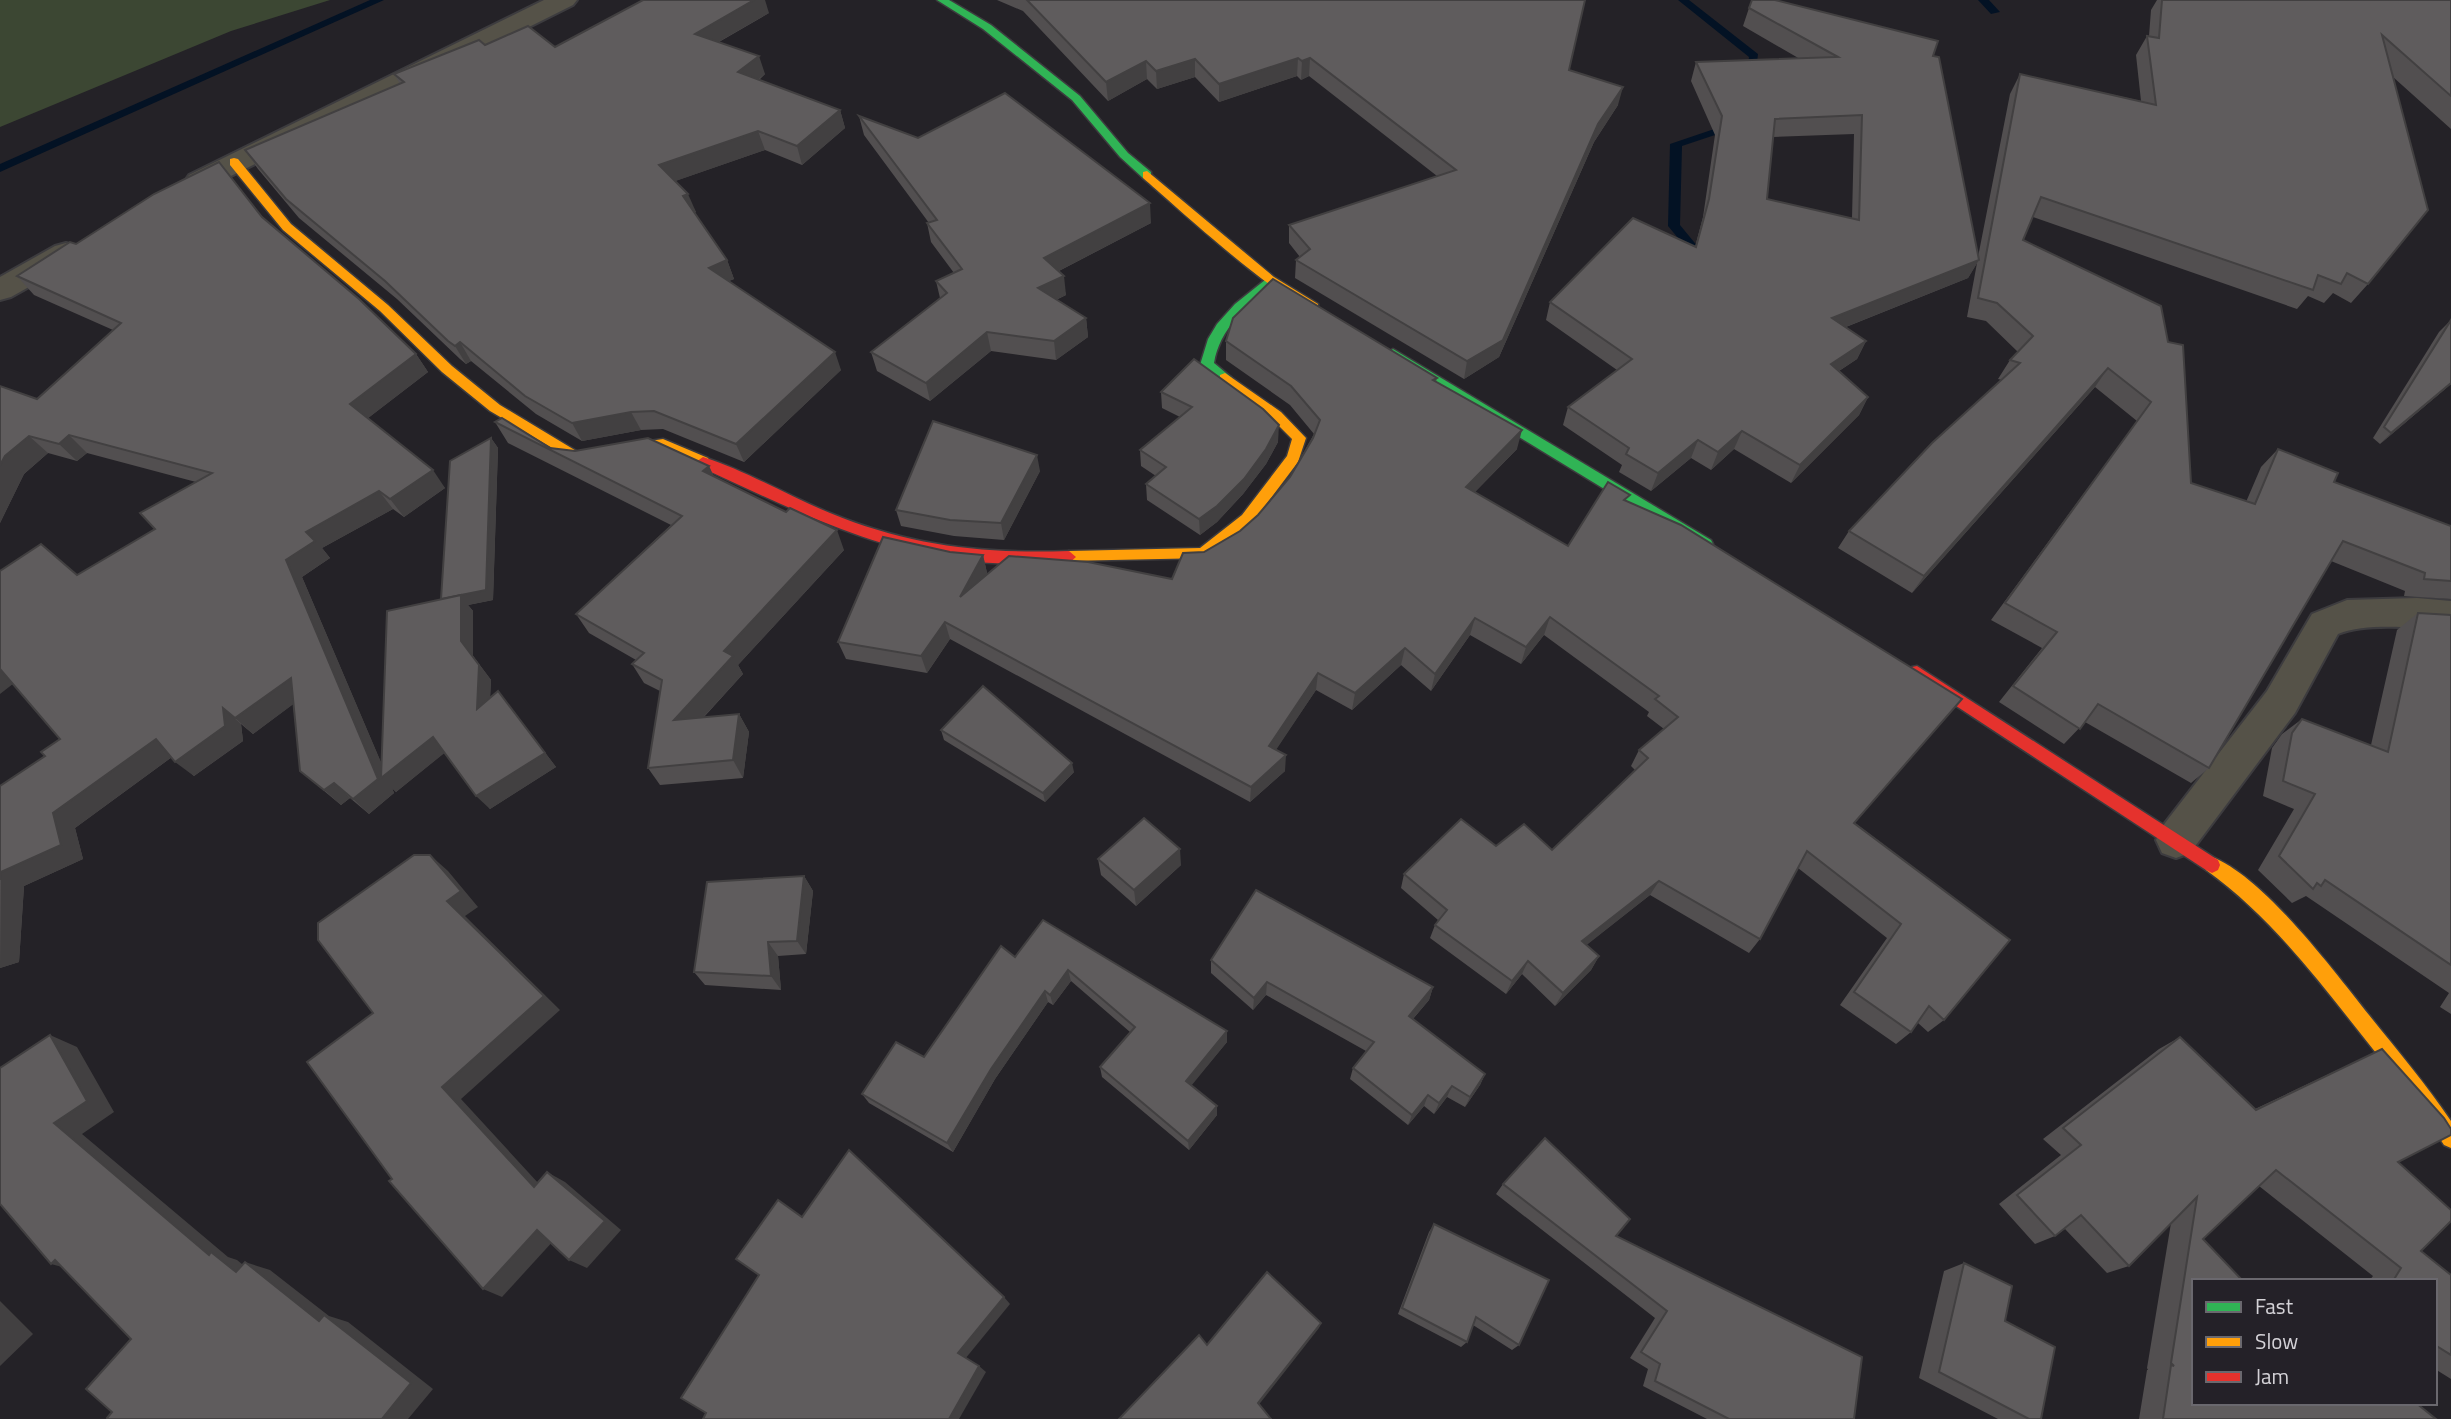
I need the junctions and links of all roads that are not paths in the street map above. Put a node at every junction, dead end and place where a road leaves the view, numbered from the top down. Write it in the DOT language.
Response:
graph roads {
  1 [pos="564,0"];
  2 [pos="942,0"];
  3 [pos="234,162"];
  4 [pos="173,195"];
  5 [pos="88,241"];
  6 [pos="1270,280"];
  7 [pos="0,290"];
  8 [pos="1328,315"];
  9 [pos="1374,343"];
  10 [pos="1722,554"];
  11 [pos="2451,616"];
  12 [pos="1908,666"];
  13 [pos="2176,840"];
  14 [pos="2451,1138"];
  1 -- 3 [label="street"];
  2 -- 6 [label="street"];
  3 -- 4 [label="street"];
  3 -- 6 [label="street"];
  5 -- 7 [label="street"];
  6 -- 8 [label="street"];
  9 -- 10 [label="street"];
  11 -- 13 [label="street"];
  12 -- 13 [label="street"];
  13 -- 14 [label="street"];
}
